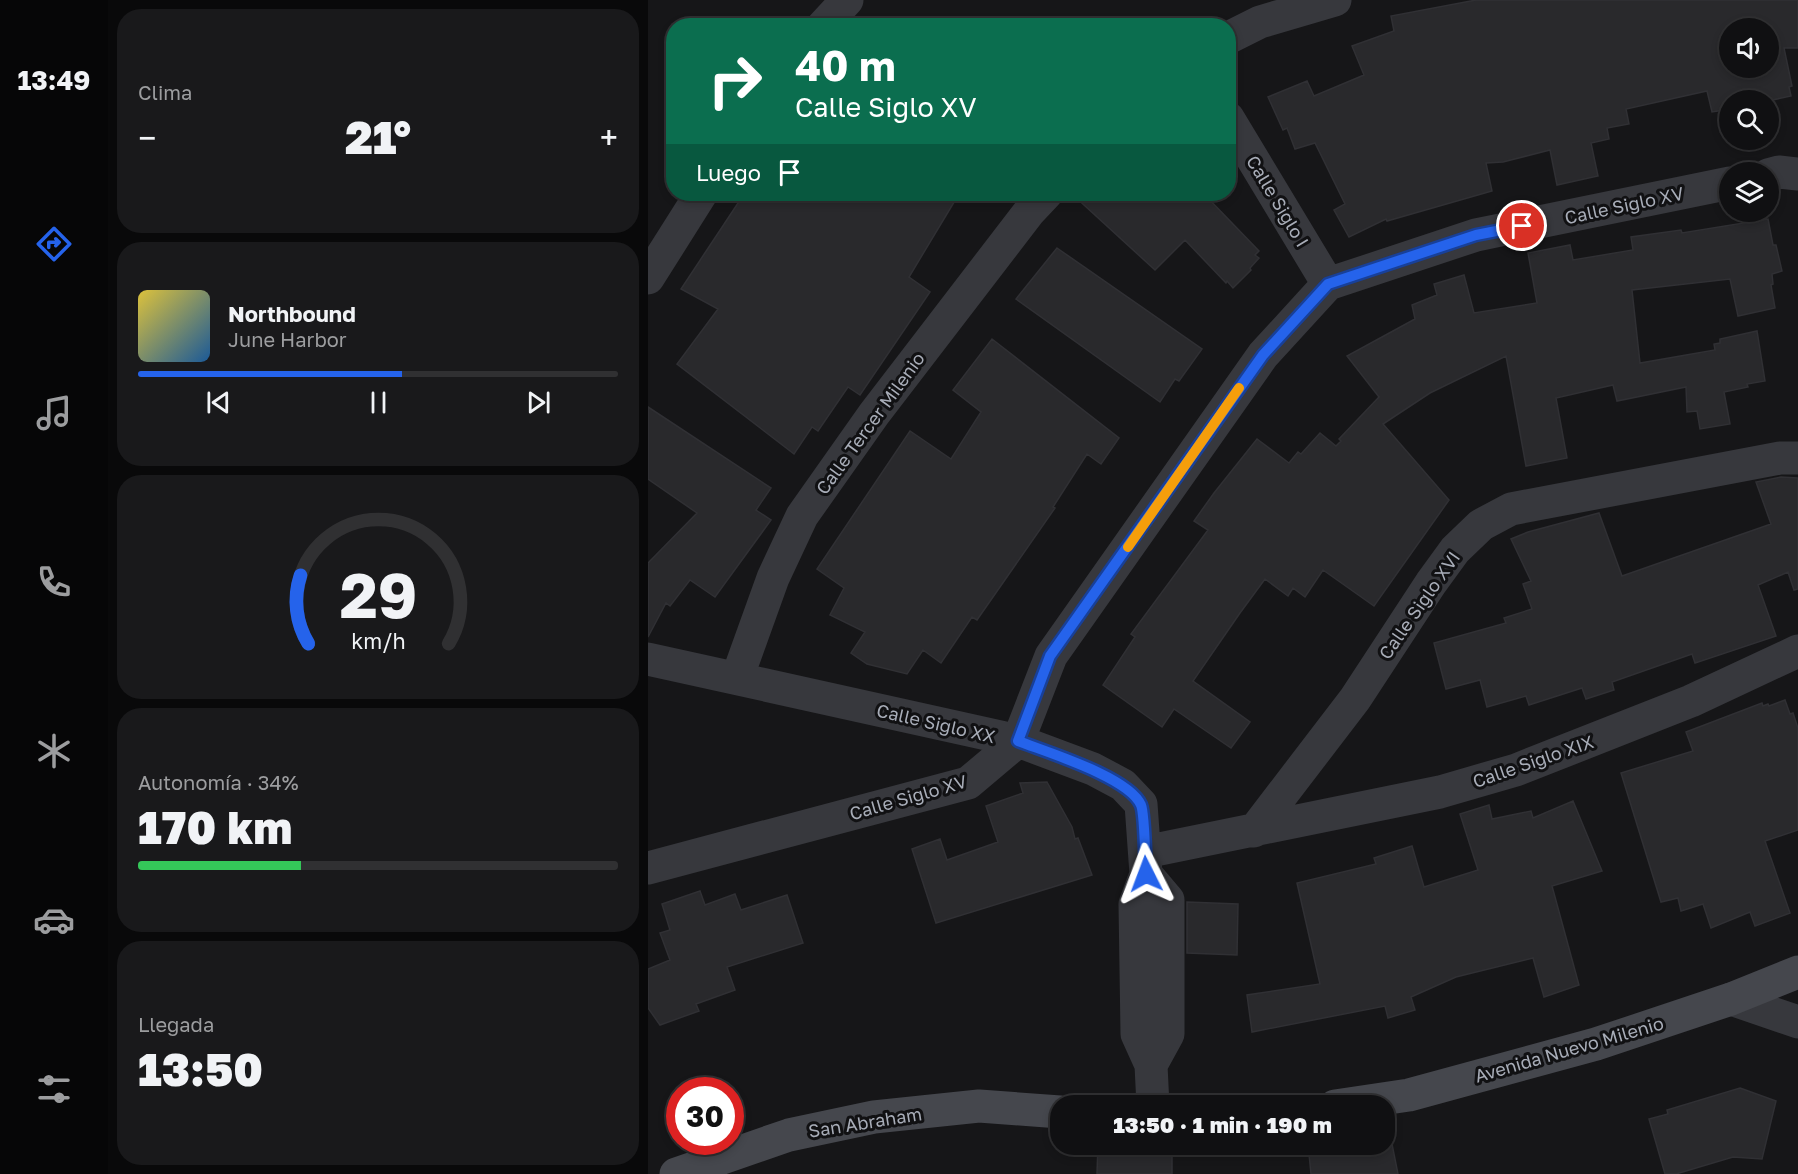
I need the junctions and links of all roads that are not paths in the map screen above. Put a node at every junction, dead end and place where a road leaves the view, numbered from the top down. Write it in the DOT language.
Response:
graph roads {
  1 [pos="847,0"];
  2 [pos="1335,0"];
  3 [pos="830,18"];
  4 [pos="1236,34"];
  5 [pos="1236,131"];
  6 [pos="1779,172"];
  7 [pos="1798,174"];
  8 [pos="1719,185"];
  9 [pos="697,201"];
  10 [pos="1039,201"];
  11 [pos="648,278"];
  12 [pos="1328,284"];
  13 [pos="1798,458"];
  14 [pos="1798,651"];
  15 [pos="648,659"];
  16 [pos="737,678"];
  17 [pos="1018,741"];
  18 [pos="1254,831"];
  19 [pos="1145,863"];
  20 [pos="648,868"];
  21 [pos="1798,972"];
  22 [pos="1731,999"];
  23 [pos="1798,1022"];
  24 [pos="1152,1095"];
  25 [pos="1395,1097"];
  26 [pos="1050,1111"];
  27 [pos="676,1174"];
  1 -- 3 [label="street"];
  2 -- 4 [label="street"];
  5 -- 12 [label="street, Calle Siglo I"];
  6 -- 7 [label="street"];
  8 -- 12 [label="street, Calle Siglo XV"];
  9 -- 11 [label="street"];
  10 -- 16 [label="street, Calle Tercer Milenio"];
  12 -- 17 [label="street, Calle Siglo XV"];
  13 -- 18 [label="street, Calle Siglo XVI"];
  14 -- 18 [label="street, Calle Siglo XIX"];
  15 -- 16 [label="street, Calle Siglo XX"];
  16 -- 17 [label="street, Calle Siglo XX"];
  17 -- 19 [label="street, Calle Siglo XX"];
  17 -- 20 [label="street, Calle Siglo XV"];
  18 -- 19 [label="street"];
  19 -- 24 [label="street, Calle Siglo XX"];
  21 -- 22 [label="street, Avenida Nuevo Milenio"];
  22 -- 23 [label="street"];
  22 -- 25 [label="street, Avenida Nuevo Milenio"];
  26 -- 27 [label="street, San Abraham"];
}
